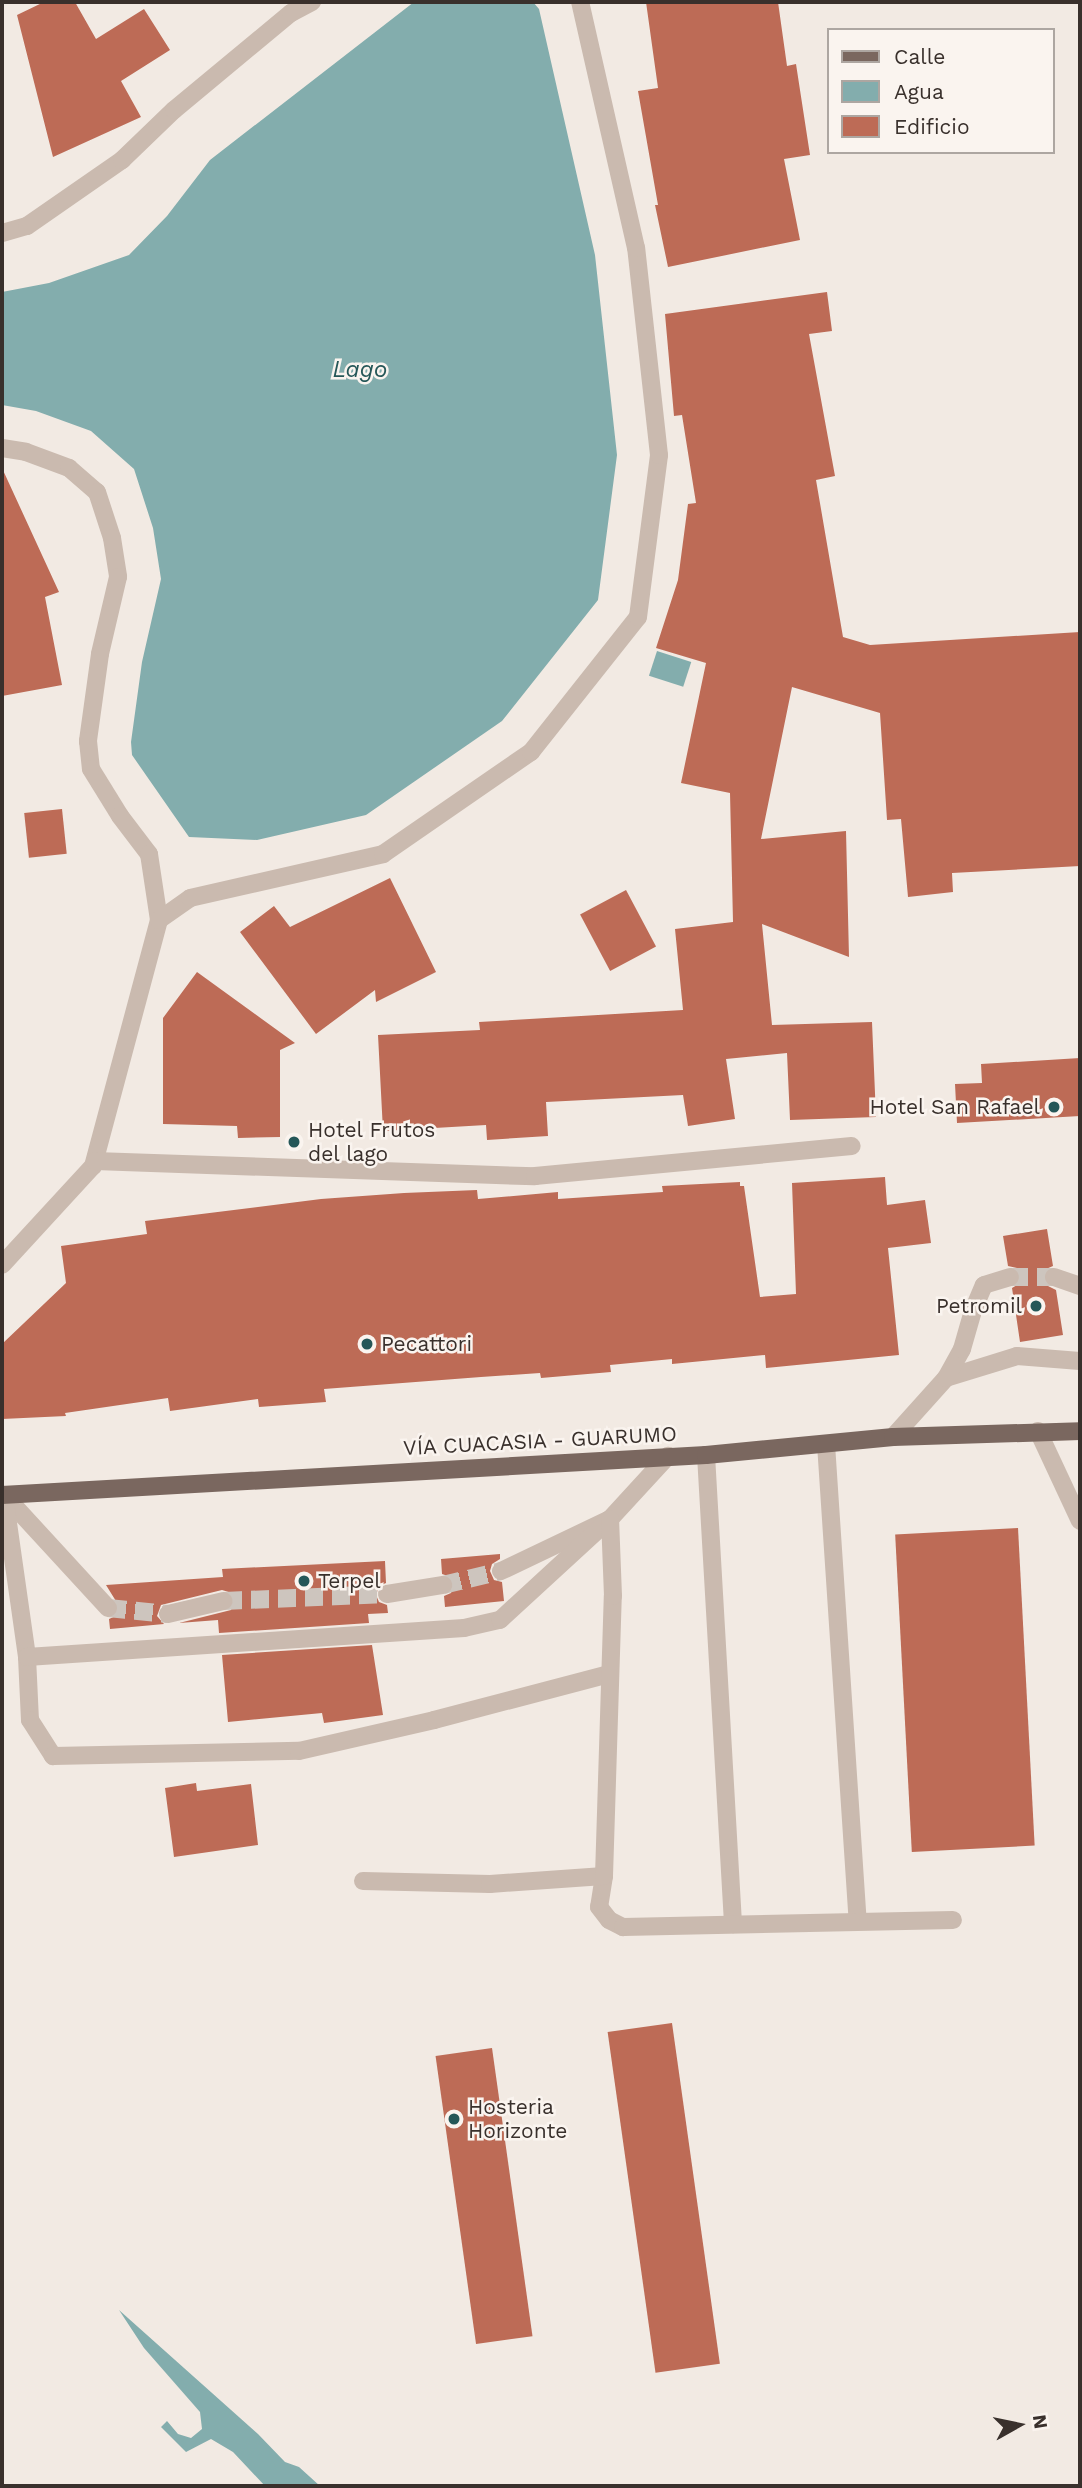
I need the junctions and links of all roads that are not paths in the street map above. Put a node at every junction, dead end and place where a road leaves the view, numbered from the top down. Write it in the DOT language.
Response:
graph roads {
  1 [pos="312,2"];
  2 [pos="580,2"];
  3 [pos="2,233"];
  4 [pos="2,448"];
  5 [pos="159,920"];
  6 [pos="852,1146"];
  7 [pos="95,1161"];
  8 [pos="2,1265"];
  9 [pos="1010,1277"];
  10 [pos="1054,1277"];
  11 [pos="1080,1286"];
  12 [pos="1080,1361"];
  13 [pos="946,1378"];
  14 [pos="1038,1431"];
  15 [pos="1080,1431"];
  16 [pos="893,1437"];
  17 [pos="826,1444"];
  18 [pos="706,1455"];
  19 [pos="668,1456"];
  20 [pos="3,1495"];
  21 [pos="610,1519"];
  22 [pos="1080,1521"];
  23 [pos="501,1571"];
  24 [pos="443,1585"];
  25 [pos="387,1594"];
  26 [pos="224,1601"];
  27 [pos="108,1608"];
  28 [pos="168,1614"];
  29 [pos="27,1657"];
  30 [pos="609,1674"];
  31 [pos="604,1875"];
  32 [pos="363,1881"];
  33 [pos="953,1920"];
  34 [pos="859,1921"];
  35 [pos="733,1924"];
  1 -- 3 [label="street"];
  2 -- 5 [label="street"];
  4 -- 5 [label="street"];
  5 -- 7 [label="street"];
  6 -- 7 [label="street"];
  7 -- 8 [label="street"];
  9 -- 13 [label="street"];
  10 -- 11 [label="street"];
  12 -- 13 [label="street"];
  13 -- 16 [label="street"];
  14 -- 15 [label="main road, VÍA CUACASIA - GUARUMO"];
  14 -- 16 [label="main road, VÍA CUACASIA - GUARUMO"];
  14 -- 22 [label="street"];
  16 -- 17 [label="main road, VÍA CUACASIA - GUARUMO"];
  17 -- 18 [label="main road, VÍA CUACASIA - GUARUMO"];
  17 -- 34 [label="street"];
  18 -- 19 [label="main road, VÍA CUACASIA - GUARUMO"];
  18 -- 35 [label="street"];
  19 -- 20 [label="main road, VÍA CUACASIA - GUARUMO"];
  19 -- 21 [label="street"];
  20 -- 27 [label="street"];
  20 -- 29 [label="street"];
  21 -- 23 [label="street"];
  21 -- 29 [label="street"];
  21 -- 30 [label="street"];
  24 -- 25 [label="street"];
  26 -- 28 [label="street"];
  29 -- 30 [label="street"];
  30 -- 31 [label="street"];
  31 -- 32 [label="street"];
  31 -- 35 [label="street"];
  33 -- 34 [label="street"];
  34 -- 35 [label="street"];
}
